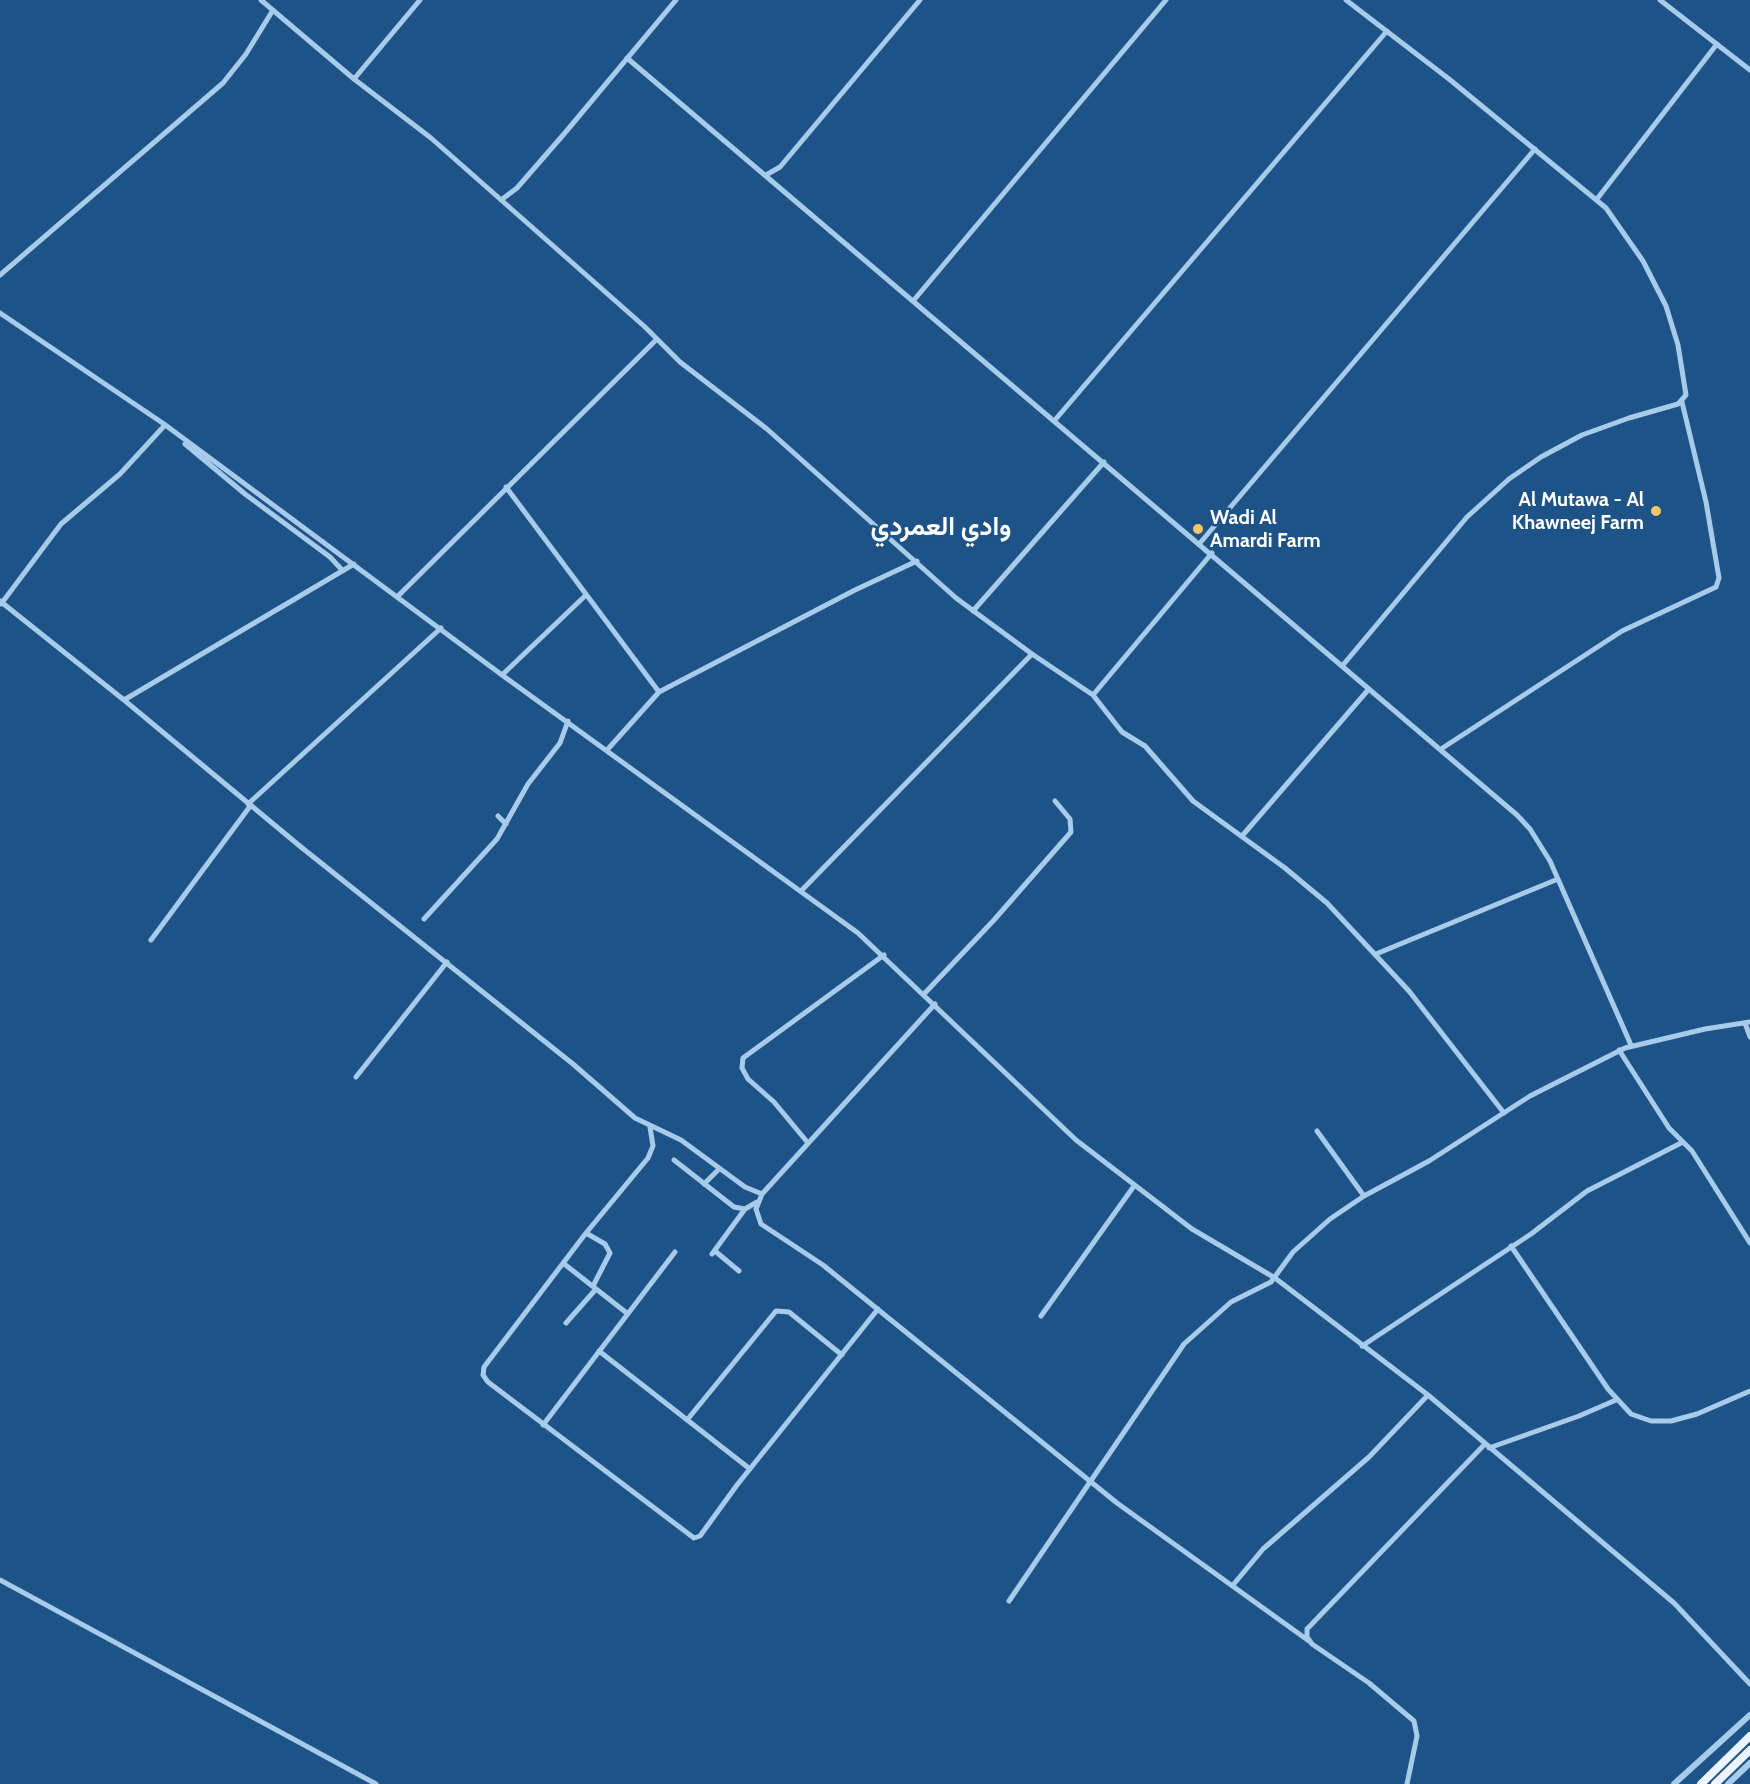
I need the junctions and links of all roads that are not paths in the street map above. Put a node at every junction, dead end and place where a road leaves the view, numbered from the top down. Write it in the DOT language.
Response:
graph roads {
  1 [pos="261,0"];
  2 [pos="420,0"];
  3 [pos="676,0"];
  4 [pos="920,0"];
  5 [pos="1166,0"];
  6 [pos="1346,0"];
  7 [pos="1660,0"];
  8 [pos="273,10"];
  9 [pos="1387,31"];
  10 [pos="1717,44"];
  11 [pos="627,58"];
  12 [pos="1750,70"];
  13 [pos="354,79"];
  14 [pos="1535,149"];
  15 [pos="766,175"];
  16 [pos="1597,199"];
  17 [pos="501,200"];
  18 [pos="0,275"];
  19 [pos="914,300"];
  20 [pos="0,313"];
  21 [pos="657,339"];
  22 [pos="1682,402"];
  23 [pos="1055,420"];
  24 [pos="164,424"];
  25 [pos="1104,462"];
  26 [pos="506,487"];
  27 [pos="1200,543"];
  28 [pos="1212,553"];
  29 [pos="917,561"];
  30 [pos="354,564"];
  31 [pos="343,571"];
  32 [pos="586,595"];
  33 [pos="398,596"];
  34 [pos="1,603"];
  35 [pos="973,611"];
  36 [pos="441,628"];
  37 [pos="1032,654"];
  38 [pos="1343,665"];
  39 [pos="502,675"];
  40 [pos="1368,690"];
  41 [pos="659,692"];
  42 [pos="1093,695"];
  43 [pos="124,700"];
  44 [pos="568,721"];
  45 [pos="608,749"];
  46 [pos="1441,750"];
  47 [pos="1055,801"];
  48 [pos="250,804"];
  49 [pos="498,816"];
  50 [pos="506,824"];
  51 [pos="1242,836"];
  52 [pos="1558,879"];
  53 [pos="801,891"];
  54 [pos="424,919"];
  55 [pos="151,940"];
  56 [pos="1376,954"];
  57 [pos="884,955"];
  58 [pos="447,962"];
  59 [pos="924,994"];
  60 [pos="934,1004"];
  61 [pos="1748,1022"];
  62 [pos="1750,1037"];
  63 [pos="1631,1045"];
  64 [pos="1619,1050"];
  65 [pos="356,1077"];
  66 [pos="1504,1113"];
  67 [pos="650,1127"];
  68 [pos="1317,1131"];
  69 [pos="1683,1142"];
  70 [pos="808,1143"];
  71 [pos="674,1160"];
  72 [pos="719,1169"];
  73 [pos="704,1184"];
  74 [pos="1134,1186"];
  75 [pos="762,1194"];
  76 [pos="1364,1196"];
  77 [pos="758,1201"];
  78 [pos="745,1209"];
  79 [pos="586,1233"];
  80 [pos="1750,1243"];
  81 [pos="1511,1246"];
  82 [pos="675,1252"];
  83 [pos="563,1263"];
  84 [pos="739,1271"];
  85 [pos="1275,1278"];
  86 [pos="594,1287"];
  87 [pos="878,1309"];
  88 [pos="628,1314"];
  89 [pos="1041,1316"];
  90 [pos="566,1323"];
  91 [pos="1362,1346"];
  92 [pos="599,1351"];
  93 [pos="842,1355"];
  94 [pos="1750,1391"];
  95 [pos="1428,1395"];
  96 [pos="1616,1400"];
  97 [pos="687,1420"];
  98 [pos="543,1425"];
  99 [pos="1486,1446"];
  100 [pos="750,1469"];
  101 [pos="1091,1483"];
  102 [pos="0,1580"];
  103 [pos="1233,1585"];
  104 [pos="1009,1601"];
  105 [pos="1309,1641"];
  106 [pos="1750,1683"];
  107 [pos="1750,1715"];
  108 [pos="1750,1736"];
  109 [pos="1750,1750"];
  110 [pos="1750,1763"];
  111 [pos="376,1784"];
  112 [pos="1407,1784"];
  113 [pos="1674,1784"];
  114 [pos="1701,1784"];
  115 [pos="1715,1784"];
  116 [pos="1728,1784"];
  1 -- 8 [label="street"];
  2 -- 13 [label="street"];
  3 -- 11 [label="street"];
  4 -- 15 [label="street"];
  5 -- 19 [label="street"];
  6 -- 9 [label="street"];
  7 -- 10 [label="street"];
  8 -- 13 [label="street"];
  8 -- 18 [label="street"];
  9 -- 14 [label="street"];
  9 -- 23 [label="street"];
  10 -- 12 [label="street"];
  10 -- 16 [label="street"];
  11 -- 15 [label="street"];
  11 -- 17 [label="street"];
  13 -- 17 [label="street"];
  14 -- 16 [label="street"];
  14 -- 27 [label="street"];
  15 -- 19 [label="street"];
  16 -- 22 [label="street"];
  17 -- 21 [label="street"];
  19 -- 23 [label="street"];
  20 -- 24 [label="street"];
  21 -- 26 [label="street"];
  21 -- 29 [label="street"];
  22 -- 38 [label="street"];
  22 -- 46 [label="street"];
  23 -- 25 [label="street"];
  24 -- 30 [label="street"];
  24 -- 31 [label="street"];
  24 -- 34 [label="street"];
  25 -- 27 [label="street"];
  25 -- 35 [label="street"];
  26 -- 32 [label="street"];
  26 -- 33 [label="street"];
  27 -- 28 [label="street"];
  28 -- 38 [label="street"];
  28 -- 42 [label="street"];
  29 -- 35 [label="street"];
  29 -- 41 [label="street"];
  30 -- 31 [label="street"];
  30 -- 33 [label="street"];
  31 -- 43 [label="street"];
  32 -- 39 [label="street"];
  32 -- 41 [label="street"];
  33 -- 36 [label="street"];
  34 -- 43 [label="street"];
  35 -- 37 [label="street"];
  36 -- 39 [label="street"];
  36 -- 48 [label="street"];
  37 -- 42 [label="street"];
  37 -- 53 [label="street"];
  38 -- 40 [label="street"];
  39 -- 44 [label="street"];
  40 -- 46 [label="street"];
  40 -- 51 [label="street"];
  41 -- 45 [label="street"];
  42 -- 51 [label="street"];
  43 -- 48 [label="street"];
  44 -- 45 [label="street"];
  44 -- 50 [label="street"];
  45 -- 53 [label="street"];
  46 -- 52 [label="street"];
  47 -- 59 [label="street"];
  48 -- 55 [label="street"];
  48 -- 58 [label="street"];
  49 -- 50 [label="street"];
  50 -- 54 [label="street"];
  51 -- 56 [label="street"];
  52 -- 56 [label="street"];
  52 -- 63 [label="street"];
  53 -- 57 [label="street"];
  56 -- 66 [label="street"];
  57 -- 59 [label="street"];
  57 -- 70 [label="street"];
  58 -- 65 [label="street"];
  58 -- 67 [label="street"];
  59 -- 60 [label="street"];
  60 -- 70 [label="street"];
  60 -- 74 [label="street"];
  61 -- 62 [label="street"];
  61 -- 63 [label="street"];
  63 -- 64 [label="street"];
  64 -- 66 [label="street"];
  64 -- 69 [label="street"];
  66 -- 76 [label="street"];
  67 -- 72 [label="street"];
  67 -- 79 [label="street"];
  68 -- 76 [label="street"];
  69 -- 80 [label="street"];
  69 -- 81 [label="street"];
  70 -- 75 [label="street"];
  71 -- 73 [label="street"];
  72 -- 73 [label="street"];
  72 -- 75 [label="street"];
  73 -- 78 [label="street"];
  74 -- 85 [label="street"];
  74 -- 89 [label="street"];
  75 -- 77 [label="street"];
  76 -- 85 [label="street"];
  77 -- 78 [label="street"];
  77 -- 87 [label="street"];
  78 -- 84 [label="street"];
  79 -- 83 [label="street"];
  79 -- 86 [label="street"];
  81 -- 91 [label="street"];
  81 -- 96 [label="street"];
  82 -- 88 [label="street"];
  83 -- 86 [label="street"];
  83 -- 98 [label="street"];
  85 -- 91 [label="street"];
  85 -- 101 [label="street"];
  86 -- 88 [label="street"];
  86 -- 90 [label="street"];
  87 -- 93 [label="street"];
  87 -- 101 [label="street"];
  88 -- 92 [label="street"];
  91 -- 95 [label="street"];
  92 -- 97 [label="street"];
  92 -- 98 [label="street"];
  93 -- 97 [label="street"];
  93 -- 100 [label="street"];
  94 -- 96 [label="street"];
  95 -- 99 [label="street"];
  95 -- 103 [label="street"];
  96 -- 99 [label="street"];
  97 -- 100 [label="street"];
  98 -- 100 [label="street"];
  99 -- 105 [label="street"];
  99 -- 106 [label="street"];
  101 -- 103 [label="street"];
  101 -- 104 [label="street"];
  102 -- 111 [label="street"];
  103 -- 105 [label="street"];
  105 -- 112 [label="street"];
  107 -- 113 [label="street"];
  108 -- 114 [label="main road"];
  109 -- 115 [label="main road"];
  110 -- 116 [label="street"];
}
